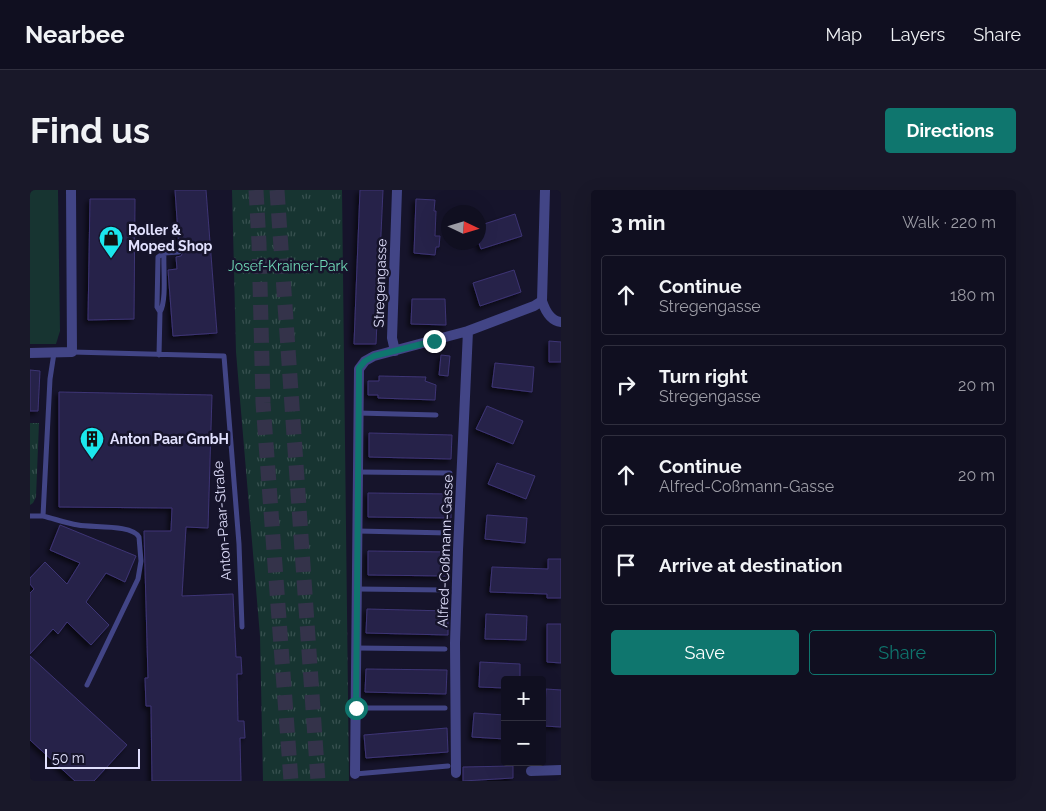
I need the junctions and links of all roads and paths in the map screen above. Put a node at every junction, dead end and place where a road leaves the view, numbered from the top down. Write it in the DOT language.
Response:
graph roads {
  1 [pos="71,190"];
  2 [pos="397,190"];
  3 [pos="545,190"];
  4 [pos="179,252"];
  5 [pos="164,253"];
  6 [pos="542,301"];
  7 [pos="160,312"];
  8 [pos="561,322"];
  9 [pos="468,330"];
  10 [pos="395,351"];
  11 [pos="54,352"];
  12 [pos="72,352"];
  13 [pos="30,353"];
  14 [pos="159,355"];
  15 [pos="358,413"];
  16 [pos="436,415"];
  17 [pos="358,472"];
  18 [pos="450,473"];
  19 [pos="30,516"];
  20 [pos="43,516"];
  21 [pos="357,531"];
  22 [pos="449,533"];
  23 [pos="357,589"];
  24 [pos="446,590"];
  25 [pos="242,627"];
  26 [pos="356,648"];
  27 [pos="445,649"];
  28 [pos="87,685"];
  29 [pos="356,708"];
  30 [pos="445,708"];
  31 [pos="452,769"];
  32 [pos="561,770"];
  33 [pos="531,771"];
  34 [pos="355,774"];
  1 -- 12 [label="street"];
  2 -- 10 [label="street, Stregengasse"];
  3 -- 6 [label="street"];
  4 -- 5 [label="lane"];
  5 -- 7 [label="lane"];
  5 -- 7 [label="lane"];
  6 -- 8 [label="street"];
  6 -- 9 [label="street"];
  7 -- 14 [label="lane"];
  9 -- 10 [label="street"];
  9 -- 31 [label="street, Alfred-Coßmann-Gasse"];
  10 -- 15 [label="street"];
  11 -- 12 [label="street, Anton-Paar-Straße"];
  11 -- 13 [label="street, Anton-Paar-Straße"];
  11 -- 20 [label="lane"];
  12 -- 14 [label="lane, Anton-Paar-Straße"];
  14 -- 25 [label="lane, Anton-Paar-Straße"];
  15 -- 16 [label="lane"];
  15 -- 17 [label="street"];
  17 -- 18 [label="lane"];
  17 -- 21 [label="street"];
  19 -- 20 [label="lane"];
  20 -- 28 [label="lane"];
  21 -- 22 [label="lane"];
  21 -- 23 [label="street"];
  23 -- 24 [label="lane"];
  23 -- 26 [label="street"];
  26 -- 27 [label="lane"];
  26 -- 29 [label="street"];
  29 -- 30 [label="lane"];
  29 -- 34 [label="street"];
  31 -- 34 [label="lane"];
  32 -- 33 [label="street"];
}
